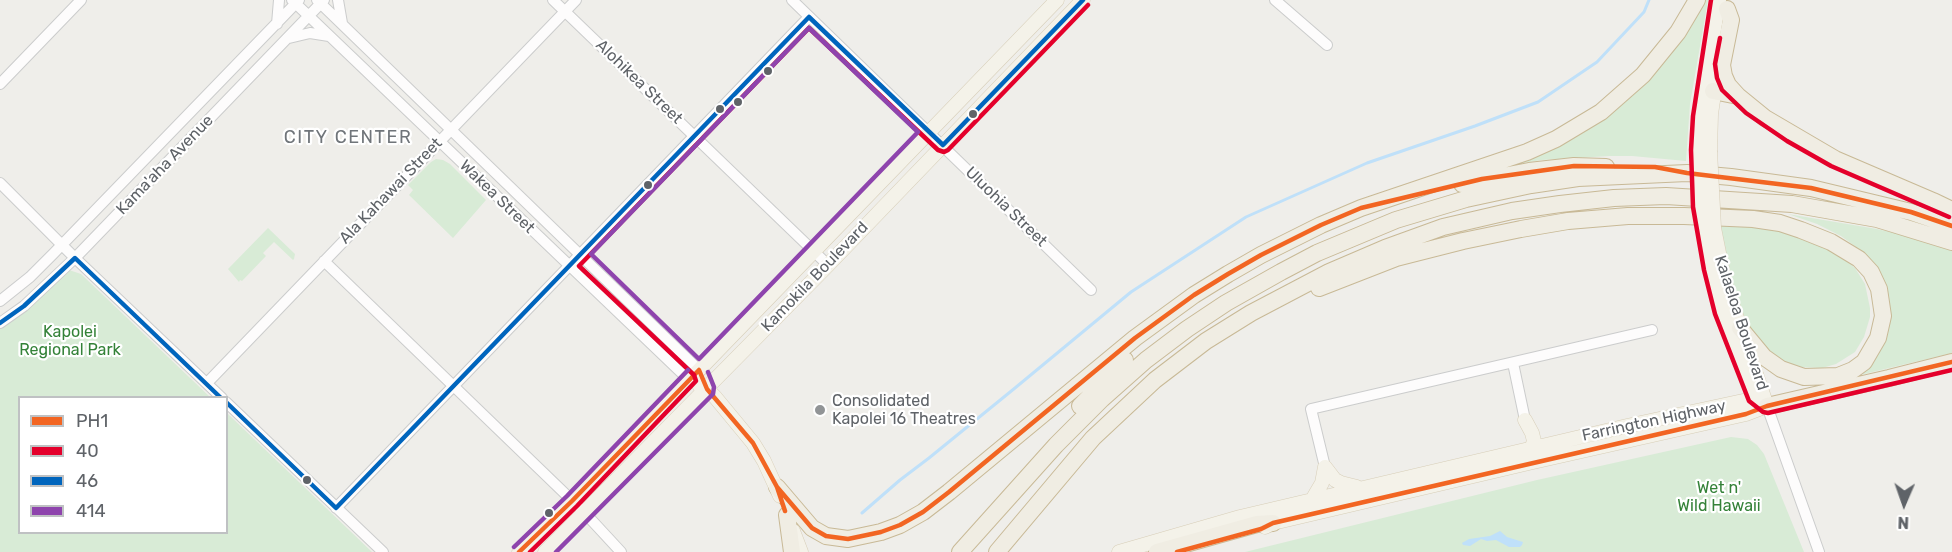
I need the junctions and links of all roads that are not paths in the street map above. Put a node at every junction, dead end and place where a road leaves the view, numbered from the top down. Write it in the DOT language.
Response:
graph roads {
  1 [pos="81,0"];
  2 [pos="279,0"];
  3 [pos="338,0"];
  4 [pos="553,0"];
  5 [pos="576,0"];
  6 [pos="792,0"];
  7 [pos="1057,0"];
  8 [pos="1083,0"];
  9 [pos="1275,0"];
  10 [pos="1697,0"];
  11 [pos="296,1"];
  12 [pos="320,1"];
  13 [pos="1725,3"];
  14 [pos="565,11"];
  15 [pos="308,16"];
  16 [pos="809,17"];
  17 [pos="342,23"];
  18 [pos="277,24"];
  19 [pos="329,36"];
  20 [pos="286,40"];
  21 [pos="1327,45"];
  22 [pos="0,84"];
  23 [pos="1713,92"];
  24 [pos="1738,96"];
  25 [pos="451,129"];
  26 [pos="929,132"];
  27 [pos="695,136"];
  28 [pos="439,141"];
  29 [pos="943,145"];
  30 [pos="1704,151"];
  31 [pos="1687,173"];
  32 [pos="0,183"];
  33 [pos="1361,208"];
  34 [pos="1952,210"];
  35 [pos="1952,226"];
  36 [pos="1708,228"];
  37 [pos="1952,242"];
  38 [pos="62,245"];
  39 [pos="814,252"];
  40 [pos="580,254"];
  41 [pos="1261,255"];
  42 [pos="75,258"];
  43 [pos="324,261"];
  44 [pos="828,265"];
  45 [pos="568,266"];
  46 [pos="1091,290"];
  47 [pos="0,301"];
  48 [pos="1251,313"];
  49 [pos="0,323"];
  50 [pos="1740,328"];
  51 [pos="1652,330"];
  52 [pos="1734,344"];
  53 [pos="1952,362"];
  54 [pos="1513,363"];
  55 [pos="694,375"];
  56 [pos="207,383"];
  57 [pos="452,387"];
  58 [pos="706,388"];
  59 [pos="220,396"];
  60 [pos="228,404"];
  61 [pos="1718,406"];
  62 [pos="1767,406"];
  63 [pos="1525,420"];
  64 [pos="1532,433"];
  65 [pos="1563,441"];
  66 [pos="1533,448"];
  67 [pos="1508,453"];
  68 [pos="1516,466"];
  69 [pos="1325,468"];
  70 [pos="777,487"];
  71 [pos="1362,488"];
  72 [pos="1312,500"];
  73 [pos="572,501"];
  74 [pos="336,508"];
  75 [pos="584,512"];
  76 [pos="787,515"];
  77 [pos="1273,523"];
  78 [pos="383,552"];
  79 [pos="519,552"];
  80 [pos="545,552"];
  81 [pos="621,552"];
  82 [pos="792,552"];
  83 [pos="801,552"];
  84 [pos="959,552"];
  85 [pos="997,552"];
  86 [pos="1119,552"];
  87 [pos="1157,552"];
  88 [pos="1177,552"];
  89 [pos="1819,552"];
  1 -- 22 [label="street"];
  2 -- 18 [label="street"];
  3 -- 17 [label="street"];
  4 -- 14 [label="street, Alohikea Street"];
  5 -- 14 [label="street, Ala Kahawai Street"];
  6 -- 16 [label="street, Uluohia Street"];
  7 -- 26 [label="main road, Kamokila Boulevard"];
  8 -- 29 [label="main road, Kamokila Boulevard"];
  9 -- 21 [label="street"];
  10 -- 33 [label="highway"];
  11 -- 15 [label="street, Wakea Street"];
  11 -- 18 [label="street, Kama'aha Avenue"];
  12 -- 15 [label="street, Kama'aha Avenue"];
  12 -- 17 [label="street, Wakea Street"];
  13 -- 23 [label="main road, Kalaeloa Boulevard"];
  13 -- 24 [label="highway"];
  13 -- 30 [label="main road, Kalaeloa Boulevard"];
  14 -- 25 [label="street, Ala Kahawai Street"];
  14 -- 27 [label="street, Alohikea Street"];
  15 -- 19 [label="street, Wakea Street"];
  15 -- 20 [label="street, Kama'aha Avenue"];
  16 -- 26 [label="street, Uluohia Street"];
  16 -- 27 [label="street"];
  17 -- 25 [label="street, Wakea Street"];
  18 -- 38 [label="street, Kama'aha Avenue"];
  19 -- 20 [label="street"];
  19 -- 28 [label="street, Wakea Street"];
  20 -- 42 [label="street, Kama'aha Avenue"];
  23 -- 24 [label="highway"];
  23 -- 30 [label="main road, Kalaeloa Boulevard"];
  24 -- 34 [label="highway"];
  25 -- 28 [label="street, Ala Kahawai Street"];
  25 -- 40 [label="street, Wakea Street"];
  26 -- 29 [label="street, Uluohia Street"];
  26 -- 39 [label="main road, Kamokila Boulevard"];
  27 -- 39 [label="street, Alohikea Street"];
  27 -- 40 [label="street"];
  28 -- 43 [label="street, Ala Kahawai Street"];
  28 -- 45 [label="street, Wakea Street"];
  29 -- 44 [label="main road, Kamokila Boulevard"];
  29 -- 46 [label="street, Uluohia Street"];
  30 -- 36 [label="main road, Kalaeloa Boulevard, bridge"];
  31 -- 33 [label="highway"];
  31 -- 35 [label="highway"];
  31 -- 84 [label="highway"];
  32 -- 38 [label="street"];
  33 -- 41 [label="highway"];
  36 -- 50 [label="main road, Kalaeloa Boulevard"];
  36 -- 52 [label="main road, Kalaeloa Boulevard"];
  37 -- 48 [label="highway"];
  38 -- 42 [label="street"];
  38 -- 47 [label="street, Kama'aha Avenue"];
  39 -- 44 [label="street, Alohikea Street"];
  39 -- 55 [label="main road, Kamokila Boulevard"];
  40 -- 45 [label="street"];
  40 -- 55 [label="street, Wakea Street"];
  41 -- 70 [label="highway"];
  41 -- 84 [label="highway"];
  42 -- 49 [label="street, Kama'aha Avenue"];
  42 -- 56 [label="street"];
  43 -- 56 [label="street, Ala Kahawai Street"];
  43 -- 57 [label="street"];
  44 -- 58 [label="main road, Kamokila Boulevard"];
  45 -- 55 [label="street, Wakea Street"];
  45 -- 57 [label="street"];
  48 -- 50 [label="highway"];
  48 -- 85 [label="highway"];
  50 -- 62 [label="main road, Kalaeloa Boulevard"];
  51 -- 54 [label="street"];
  52 -- 61 [label="main road"];
  52 -- 62 [label="main road, Kalaeloa Boulevard"];
  53 -- 62 [label="highway"];
  54 -- 63 [label="street"];
  54 -- 69 [label="street"];
  55 -- 58 [label="main road, Wakea Street"];
  55 -- 73 [label="main road, Kamokila Boulevard"];
  56 -- 59 [label="street"];
  57 -- 73 [label="street"];
  57 -- 74 [label="street"];
  58 -- 70 [label="main road, Wakea Street"];
  58 -- 75 [label="main road, Kamokila Boulevard"];
  60 -- 74 [label="street"];
  61 -- 62 [label="main road, Farrington Highway"];
  61 -- 65 [label="main road, Farrington Highway"];
  62 -- 68 [label="main road, Farrington Highway"];
  62 -- 89 [label="street"];
  63 -- 64 [label="main road"];
  63 -- 67 [label="main road"];
  64 -- 65 [label="main road"];
  64 -- 66 [label="main road"];
  65 -- 66 [label="main road, Farrington Highway"];
  66 -- 67 [label="main road, Farrington Highway"];
  66 -- 68 [label="main road"];
  67 -- 71 [label="main road, Farrington Highway"];
  68 -- 77 [label="main road, Farrington Highway"];
  69 -- 71 [label="main road"];
  69 -- 72 [label="main road"];
  70 -- 76 [label="main road, Wakea Street"];
  71 -- 72 [label="main road, Farrington Highway"];
  72 -- 86 [label="main road, Farrington Highway"];
  73 -- 75 [label="street"];
  73 -- 79 [label="main road, Kamokila Boulevard"];
  74 -- 78 [label="street"];
  75 -- 80 [label="main road, Kamokila Boulevard"];
  75 -- 81 [label="street"];
  76 -- 82 [label="highway"];
  76 -- 83 [label="main road, Wakea Street"];
  77 -- 87 [label="highway"];
  77 -- 88 [label="main road, Farrington Highway"];
}
